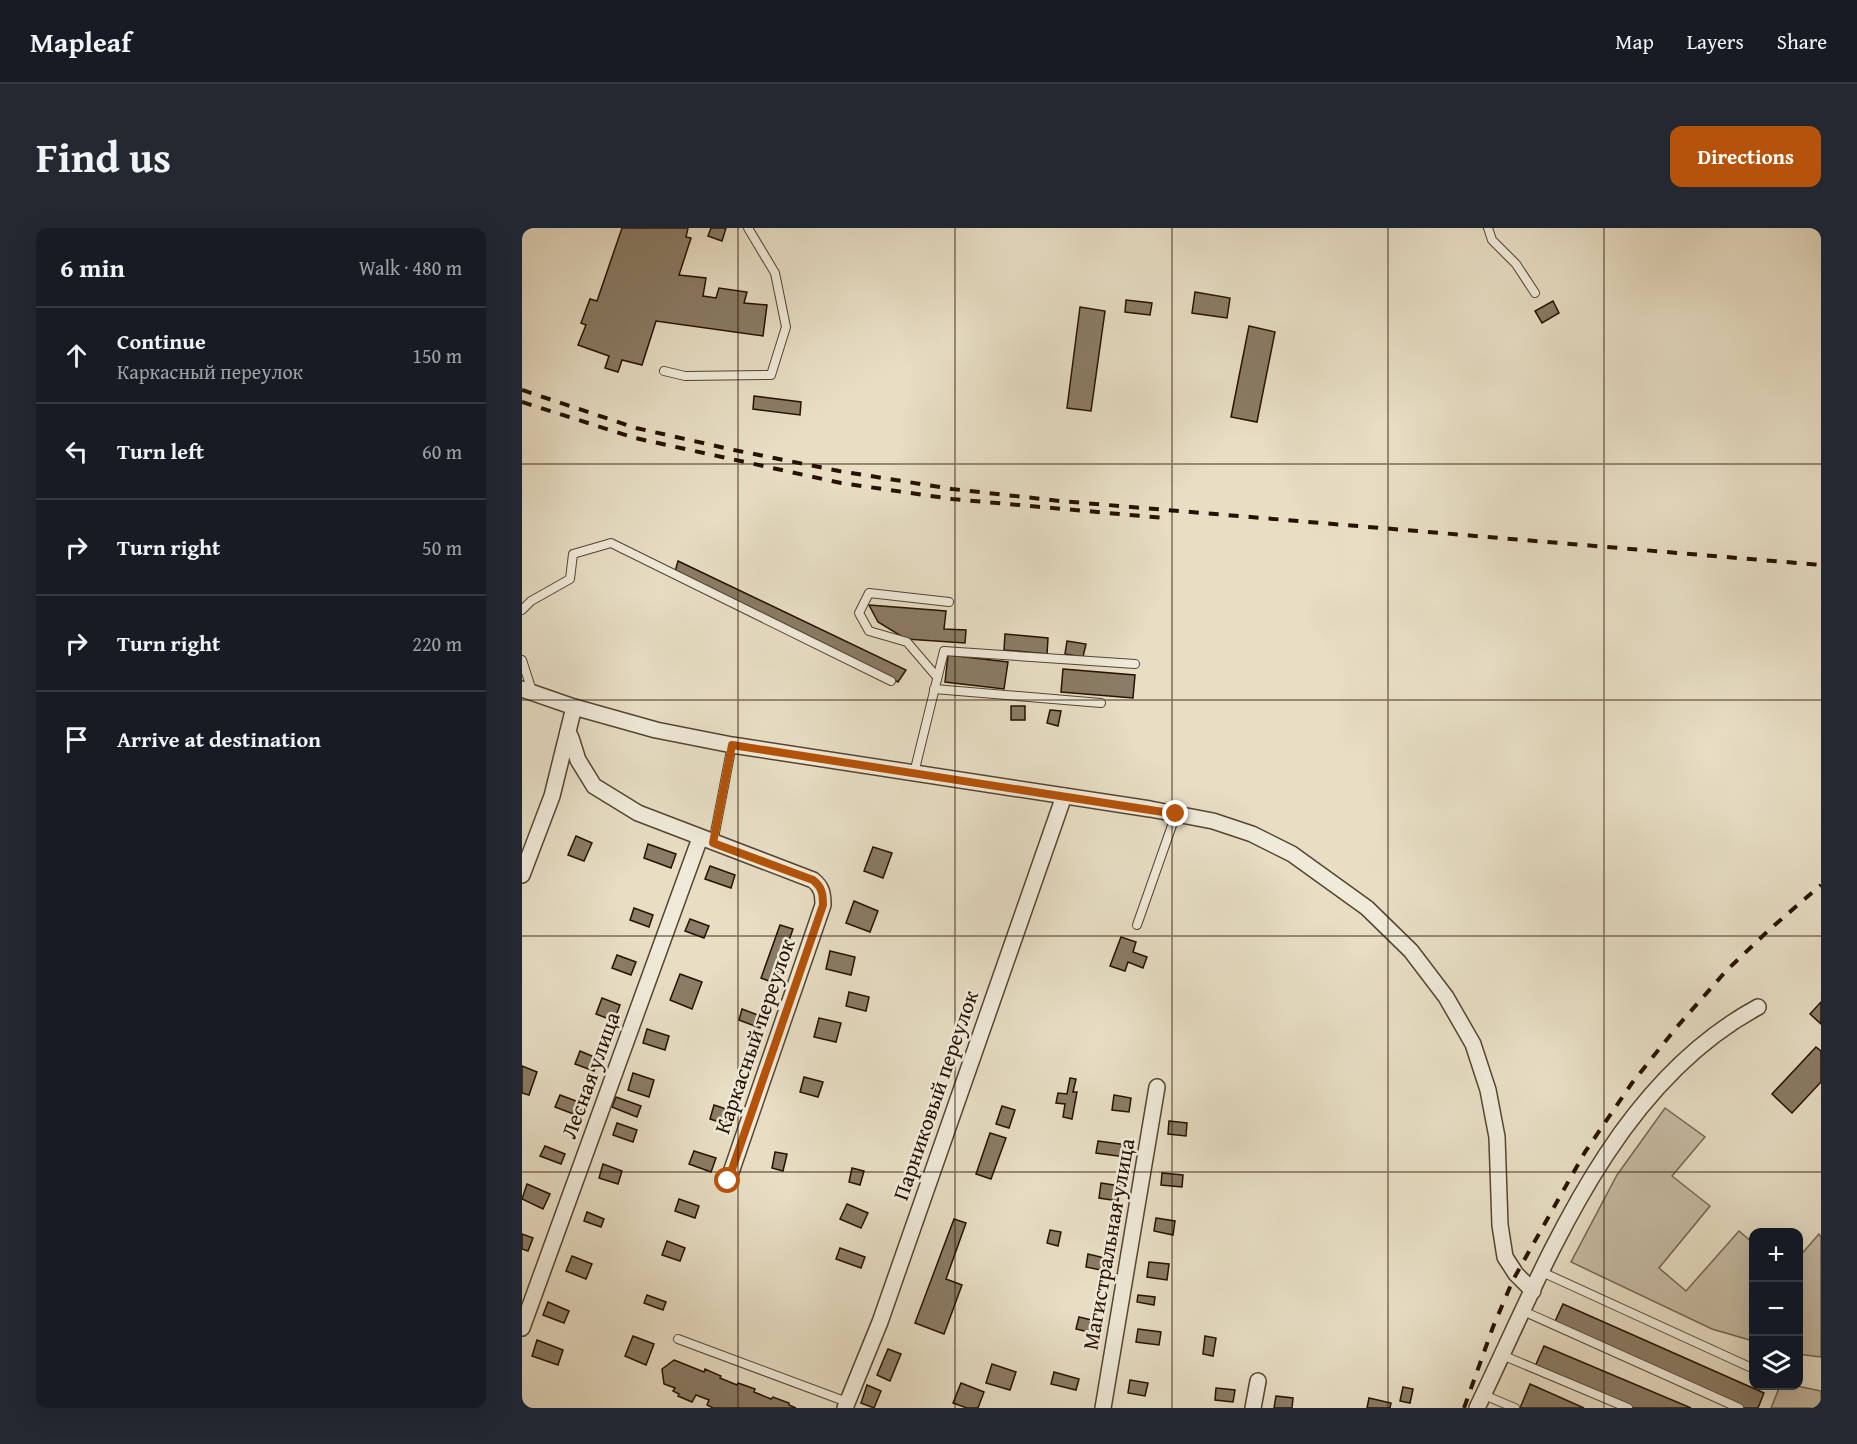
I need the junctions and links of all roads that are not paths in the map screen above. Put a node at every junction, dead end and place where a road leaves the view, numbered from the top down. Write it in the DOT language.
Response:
graph roads {
  1 [pos="748,228"];
  2 [pos="1488,228"];
  3 [pos="1535,293"];
  4 [pos="664,371"];
  5 [pos="949,602"];
  6 [pos="522,610"];
  7 [pos="522,660"];
  8 [pos="1135,664"];
  9 [pos="524,673"];
  10 [pos="937,677"];
  11 [pos="891,681"];
  12 [pos="934,688"];
  13 [pos="527,690"];
  14 [pos="1101,702"];
  15 [pos="574,707"];
  16 [pos="567,732"];
  17 [pos="732,745"];
  18 [pos="914,773"];
  19 [pos="1064,796"];
  20 [pos="1176,814"];
  21 [pos="707,840"];
  22 [pos="522,876"];
  23 [pos="1137,925"];
  24 [pos="1758,1007"];
  25 [pos="1157,1087"];
  26 [pos="728,1181"];
  27 [pos="1542,1272"];
  28 [pos="1533,1291"];
  29 [pos="1523,1311"];
  30 [pos="522,1328"];
  31 [pos="678,1339"];
  32 [pos="1502,1355"];
  33 [pos="1749,1367"];
  34 [pos="1258,1381"];
  35 [pos="1481,1401"];
  36 [pos="846,1405"];
  37 [pos="1103,1408"];
  38 [pos="1253,1408"];
  39 [pos="1515,1408"];
  40 [pos="1628,1408"];
  41 [pos="1740,1408"];
  1 -- 4 [label="lane"];
  2 -- 3 [label="lane"];
  5 -- 10 [label="lane"];
  6 -- 11 [label="lane"];
  7 -- 9 [label="lane"];
  8 -- 10 [label="lane"];
  9 -- 13 [label="lane"];
  10 -- 12 [label="lane"];
  12 -- 14 [label="lane"];
  12 -- 18 [label="lane"];
  13 -- 15 [label="street"];
  15 -- 16 [label="street"];
  15 -- 17 [label="street"];
  16 -- 21 [label="street"];
  16 -- 22 [label="street"];
  17 -- 18 [label="street"];
  17 -- 21 [label="lane"];
  18 -- 19 [label="street"];
  19 -- 20 [label="street"];
  19 -- 36 [label="street, Парниковый переулок"];
  20 -- 23 [label="lane"];
  20 -- 28 [label="street"];
  21 -- 26 [label="street, Каркасный переулок"];
  21 -- 30 [label="street, Лесная улица"];
  24 -- 27 [label="street"];
  25 -- 37 [label="street, Магистральная улица"];
  27 -- 28 [label="street"];
  27 -- 33 [label="lane"];
  28 -- 29 [label="street"];
  29 -- 32 [label="street"];
  29 -- 41 [label="lane"];
  31 -- 36 [label="lane"];
  32 -- 35 [label="street"];
  32 -- 40 [label="lane"];
  34 -- 38 [label="street"];
  35 -- 39 [label="lane"];
}
